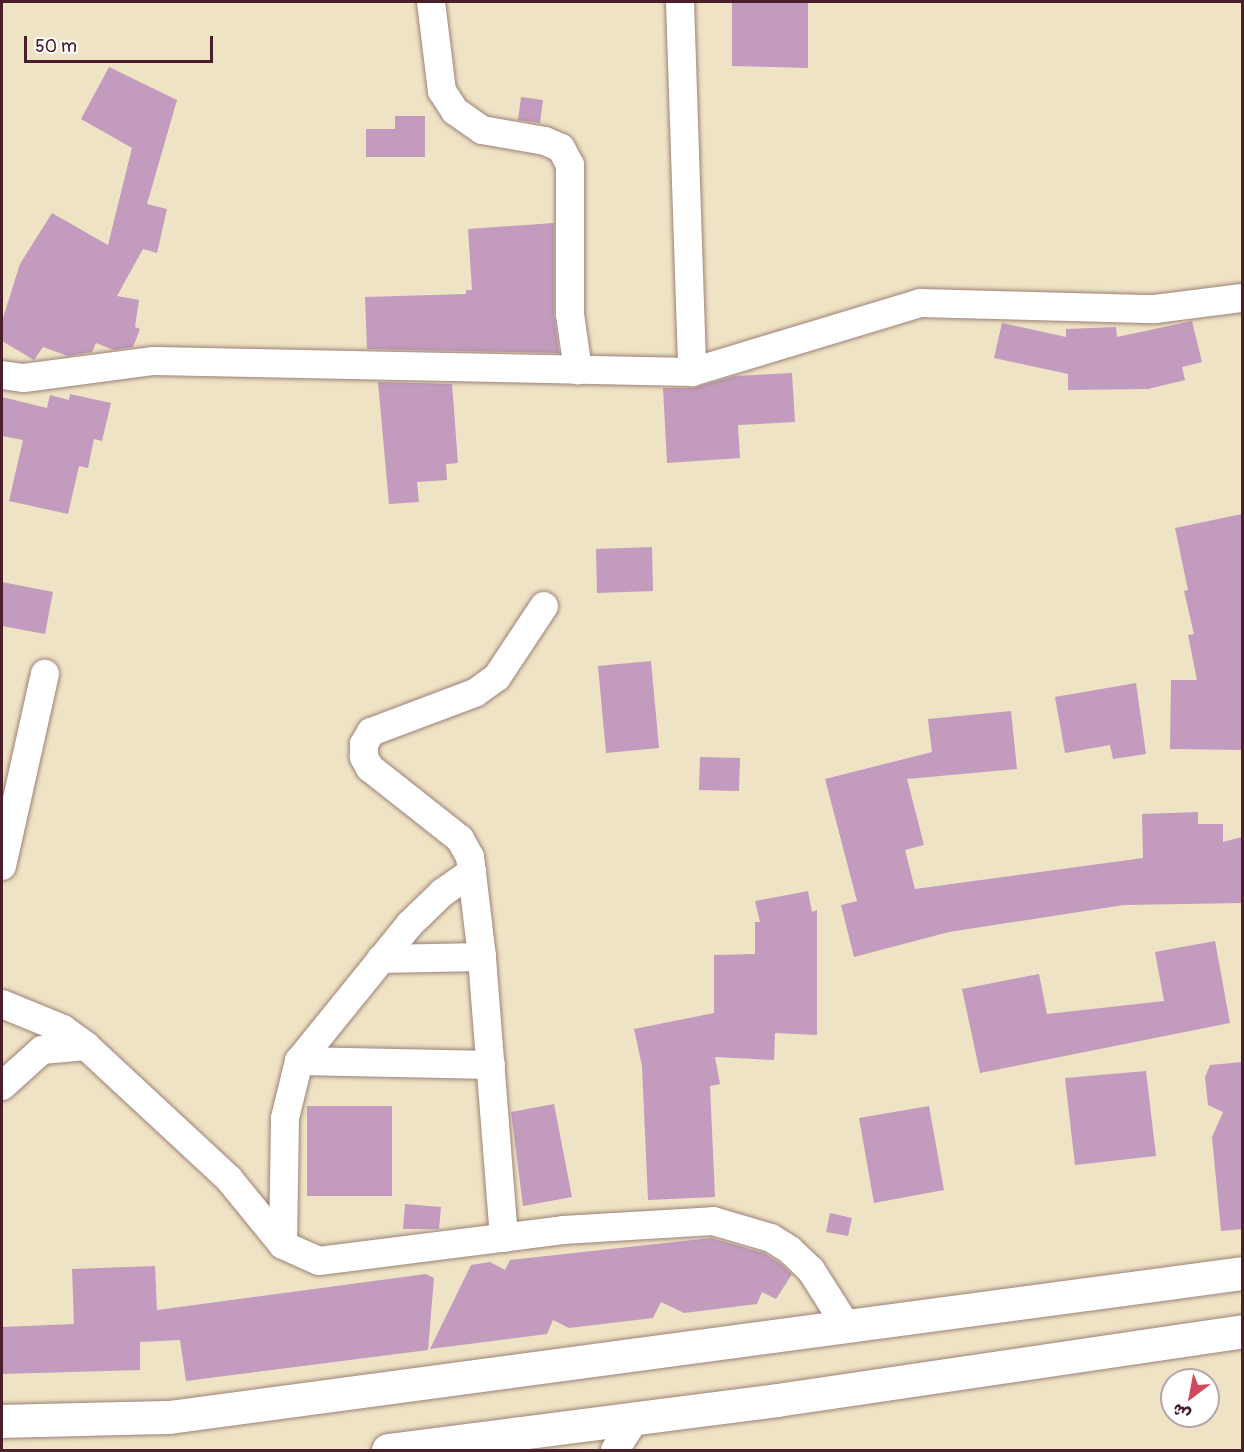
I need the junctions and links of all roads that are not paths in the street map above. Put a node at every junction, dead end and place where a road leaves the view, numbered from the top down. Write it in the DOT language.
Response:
graph roads {
  1 [pos="431,2"];
  2 [pos="680,2"];
  3 [pos="1242,298"];
  4 [pos="578,370"];
  5 [pos="692,372"];
  6 [pos="2,375"];
  7 [pos="543,606"];
  8 [pos="45,674"];
  9 [pos="2,866"];
  10 [pos="472,872"];
  11 [pos="482,957"];
  12 [pos="381,959"];
  13 [pos="2,1004"];
  14 [pos="86,1046"];
  15 [pos="299,1060"];
  16 [pos="491,1065"];
  17 [pos="2,1086"];
  18 [pos="504,1238"];
  19 [pos="283,1245"];
  20 [pos="1242,1273"];
  21 [pos="847,1327"];
  22 [pos="1242,1331"];
  23 [pos="637,1416"];
  24 [pos="2,1421"];
  25 [pos="388,1450"];
  26 [pos="615,1450"];
  1 -- 4 [label="street"];
  2 -- 5 [label="street"];
  3 -- 5 [label="street"];
  4 -- 5 [label="street"];
  4 -- 6 [label="street"];
  7 -- 10 [label="street"];
  8 -- 9 [label="street"];
  10 -- 11 [label="street"];
  10 -- 12 [label="street"];
  11 -- 12 [label="street"];
  11 -- 16 [label="street"];
  12 -- 15 [label="street"];
  13 -- 14 [label="street"];
  14 -- 17 [label="street"];
  14 -- 19 [label="street"];
  15 -- 16 [label="street"];
  15 -- 19 [label="street"];
  16 -- 18 [label="street"];
  18 -- 19 [label="street"];
  18 -- 21 [label="street"];
  20 -- 21 [label="main road"];
  21 -- 24 [label="main road"];
  22 -- 23 [label="main road"];
  23 -- 25 [label="main road"];
  23 -- 26 [label="street"];
}
